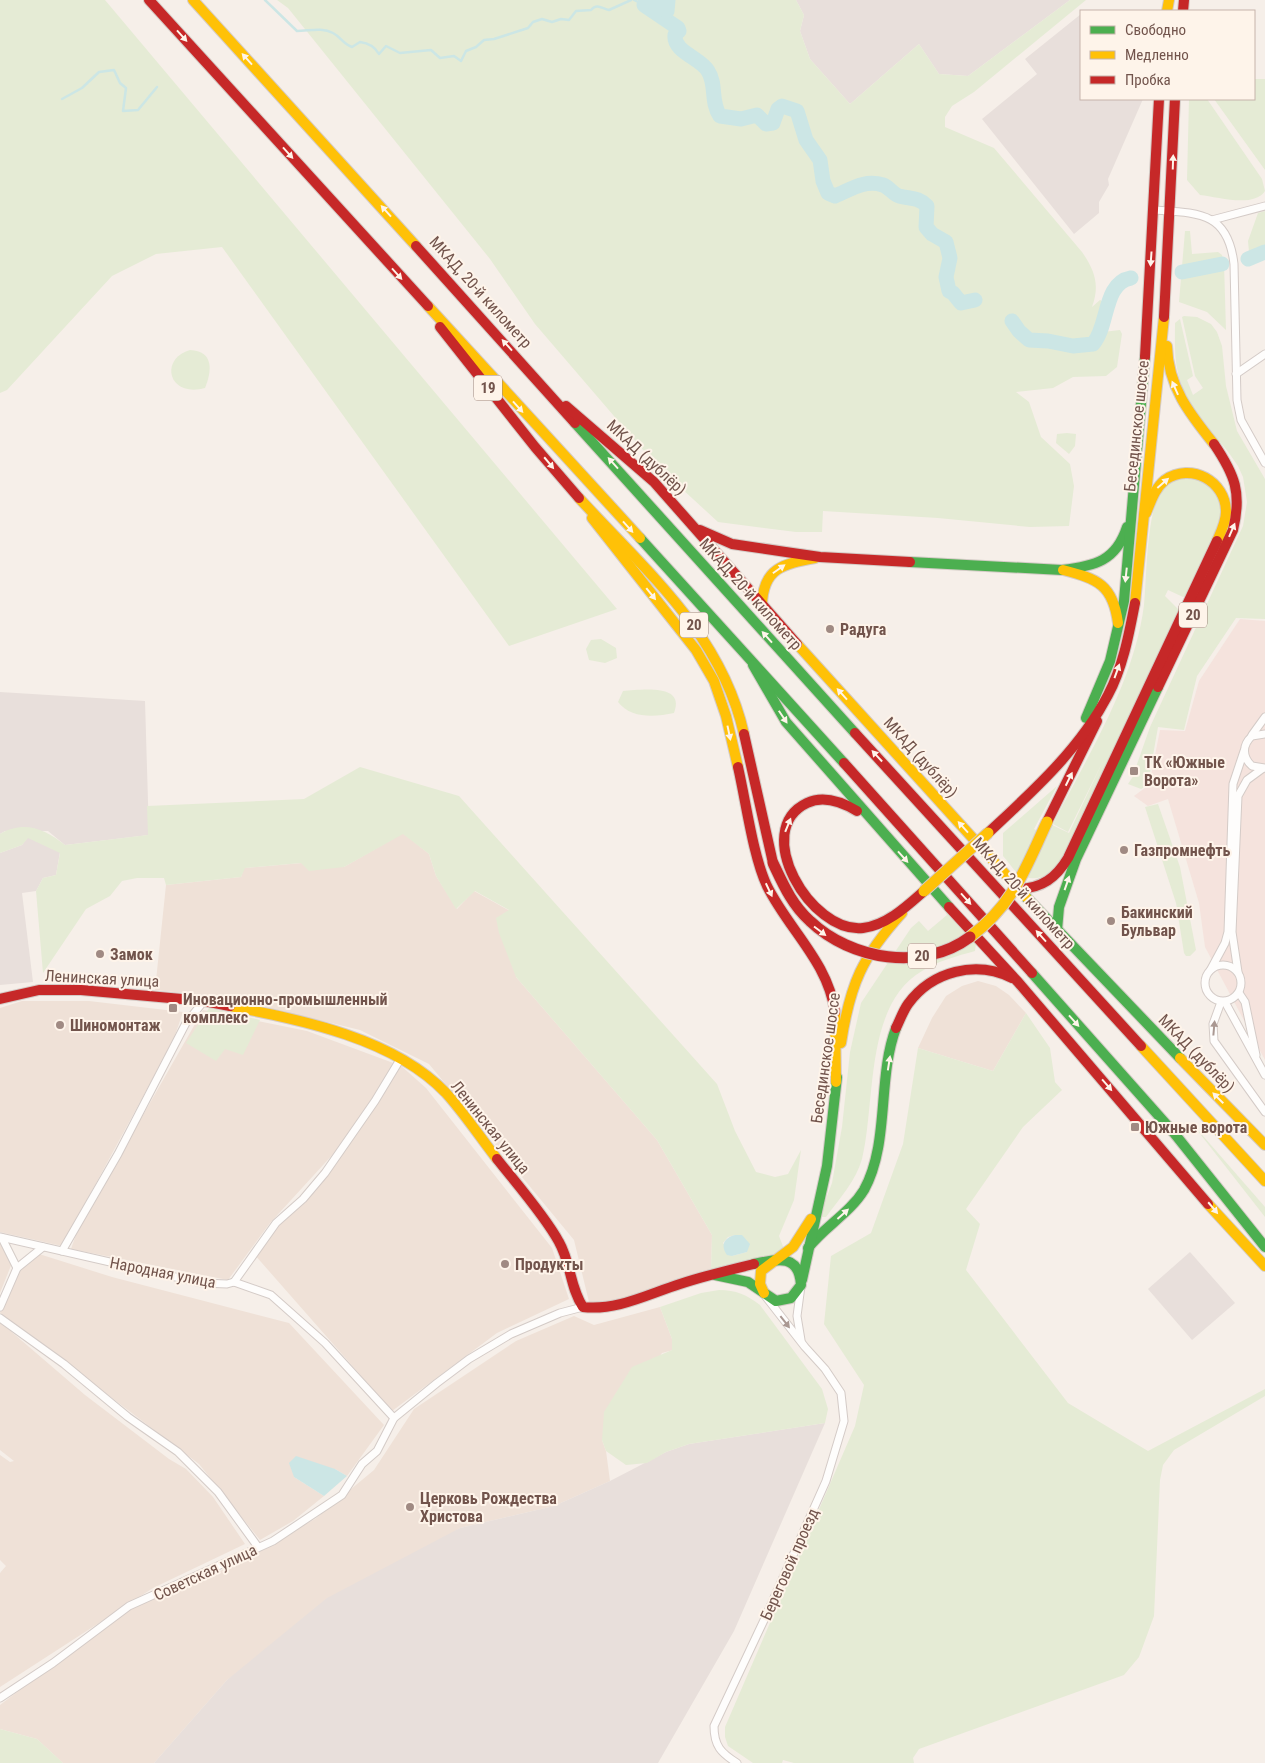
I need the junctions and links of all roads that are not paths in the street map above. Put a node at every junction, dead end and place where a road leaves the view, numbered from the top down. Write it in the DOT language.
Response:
graph roads {
  1 [pos="149,0"];
  2 [pos="193,0"];
  3 [pos="1159,100"];
  4 [pos="1175,100"];
  5 [pos="1265,206"];
  6 [pos="1155,210"];
  7 [pos="1171,211"];
  8 [pos="1212,220"];
  9 [pos="410,288"];
  10 [pos="1166,300"];
  11 [pos="1265,354"];
  12 [pos="1236,374"];
  13 [pos="552,394"];
  14 [pos="1265,463"];
  15 [pos="568,486"];
  16 [pos="1131,508"];
  17 [pos="694,526"];
  18 [pos="1142,526"];
  19 [pos="820,556"];
  20 [pos="1062,570"];
  21 [pos="762,605"];
  22 [pos="1119,630"];
  23 [pos="750,660"];
  24 [pos="1108,694"];
  25 [pos="1265,717"];
  26 [pos="1265,734"];
  27 [pos="1252,736"];
  28 [pos="1075,742"];
  29 [pos="1244,751"];
  30 [pos="1264,768"];
  31 [pos="871,821"];
  32 [pos="1019,889"];
  33 [pos="903,911"];
  34 [pos="1057,930"];
  35 [pos="1211,969"];
  36 [pos="1238,972"];
  37 [pos="1018,982"];
  38 [pos="1239,993"];
  39 [pos="0,999"];
  40 [pos="204,1001"];
  41 [pos="1223,1002"];
  42 [pos="401,1058"];
  43 [pos="1258,1064"];
  44 [pos="1265,1075"];
  45 [pos="836,1082"];
  46 [pos="1265,1112"];
  47 [pos="1265,1145"];
  48 [pos="1265,1181"];
  49 [pos="820,1197"];
  50 [pos="1,1237"];
  51 [pos="42,1247"];
  52 [pos="1265,1247"];
  53 [pos="808,1248"];
  54 [pos="62,1251"];
  55 [pos="774,1260"];
  56 [pos="1265,1266"];
  57 [pos="17,1268"];
  58 [pos="715,1275"];
  59 [pos="234,1282"];
  60 [pos="801,1286"];
  61 [pos="766,1296"];
  62 [pos="0,1307"];
  63 [pos="582,1307"];
  64 [pos="0,1318"];
  65 [pos="804,1347"];
  66 [pos="394,1418"];
  67 [pos="258,1547"];
  68 [pos="0,1698"];
  69 [pos="737,1763"];
  1 -- 9 [label="main road, one-way"];
  13 -- 2 [label="main road, МКАД, 20-й километр, one-way"];
  3 -- 6 [label="main road, Бесединское шоссе"];
  7 -- 4 [label="main road, Бесединское шоссе, one-way"];
  5 -- 8 [label="street"];
  6 -- 7 [label="street"];
  6 -- 16 [label="main road, Бесединское шоссе, one-way"];
  7 -- 8 [label="street"];
  7 -- 10 [label="main road, Бесединское шоссе"];
  8 -- 12 [label="street"];
  9 -- 15 [label="main road, 19, one-way"];
  9 -- 23 [label="main road, one-way"];
  10 -- 18 [label="main road, Бесединское шоссе"];
  34 -- 10 [label="main road, 20, one-way"];
  11 -- 12 [label="street"];
  12 -- 14 [label="street"];
  13 -- 17 [label="main road, МКАД (дублёр)"];
  48 -- 13 [label="main road, МКАД, 20-й километр, one-way"];
  15 -- 24 [label="main road, 20, one-way, bridge"];
  15 -- 45 [label="main road, 19, one-way"];
  16 -- 20 [label="main road"];
  16 -- 22 [label="main road, Бесединское шоссе, one-way"];
  17 -- 19 [label="main road"];
  17 -- 21 [label="main road, МКАД (дублёр)"];
  24 -- 18 [label="main road, Бесединское шоссе, one-way"];
  18 -- 32 [label="main road, one-way"];
  19 -- 20 [label="main road"];
  21 -- 19 [label="main road, one-way"];
  20 -- 22 [label="main road"];
  32 -- 21 [label="main road, МКАД (дублёр), one-way"];
  22 -- 28 [label="main road, Бесединское шоссе"];
  23 -- 31 [label="main road, one-way"];
  23 -- 52 [label="main road, one-way"];
  24 -- 28 [label="main road, Бесединское шоссе"];
  25 -- 27 [label="street"];
  26 -- 27 [label="street"];
  27 -- 29 [label="street"];
  28 -- 33 [label="main road, Бесединское шоссе, bridge"];
  29 -- 30 [label="street"];
  29 -- 35 [label="street"];
  30 -- 36 [label="street"];
  33 -- 31 [label="main road, one-way"];
  31 -- 37 [label="main road, one-way"];
  32 -- 34 [label="main road, МКАД (дублёр)"];
  33 -- 45 [label="main road, Бесединское шоссе"];
  47 -- 34 [label="main road, МКАД (дублёр), one-way"];
  35 -- 36 [label="street"];
  35 -- 41 [label="street"];
  36 -- 38 [label="street"];
  53 -- 37 [label="main road, one-way"];
  37 -- 56 [label="main road, one-way"];
  38 -- 41 [label="street"];
  38 -- 43 [label="street"];
  39 -- 40 [label="main road, Ленинская улица"];
  40 -- 42 [label="main road, Ленинская улица"];
  40 -- 54 [label="street"];
  41 -- 43 [label="street"];
  46 -- 41 [label="street, one-way"];
  42 -- 59 [label="street"];
  42 -- 63 [label="main road, Ленинская улица"];
  43 -- 44 [label="street"];
  45 -- 49 [label="main road, Бесединское шоссе"];
  49 -- 53 [label="main road, Бесединское шоссе"];
  49 -- 55 [label="main road, Бесединское шоссе"];
  50 -- 51 [label="street, Народная улица"];
  50 -- 57 [label="street"];
  51 -- 54 [label="street, Народная улица"];
  51 -- 57 [label="street"];
  53 -- 60 [label="main road, Бесединское шоссе"];
  54 -- 59 [label="street, Народная улица"];
  55 -- 58 [label="main road"];
  55 -- 60 [label="main road"];
  55 -- 61 [label="main road"];
  57 -- 62 [label="street"];
  58 -- 61 [label="main road"];
  58 -- 63 [label="main road"];
  59 -- 66 [label="street, Народная улица"];
  60 -- 61 [label="main road"];
  60 -- 65 [label="street"];
  61 -- 65 [label="street, Береговой проезд, one-way"];
  63 -- 66 [label="street"];
  64 -- 67 [label="street"];
  65 -- 69 [label="street, Береговой проезд"];
  66 -- 67 [label="street, Советская улица"];
  67 -- 68 [label="street, Советская улица"];
}
